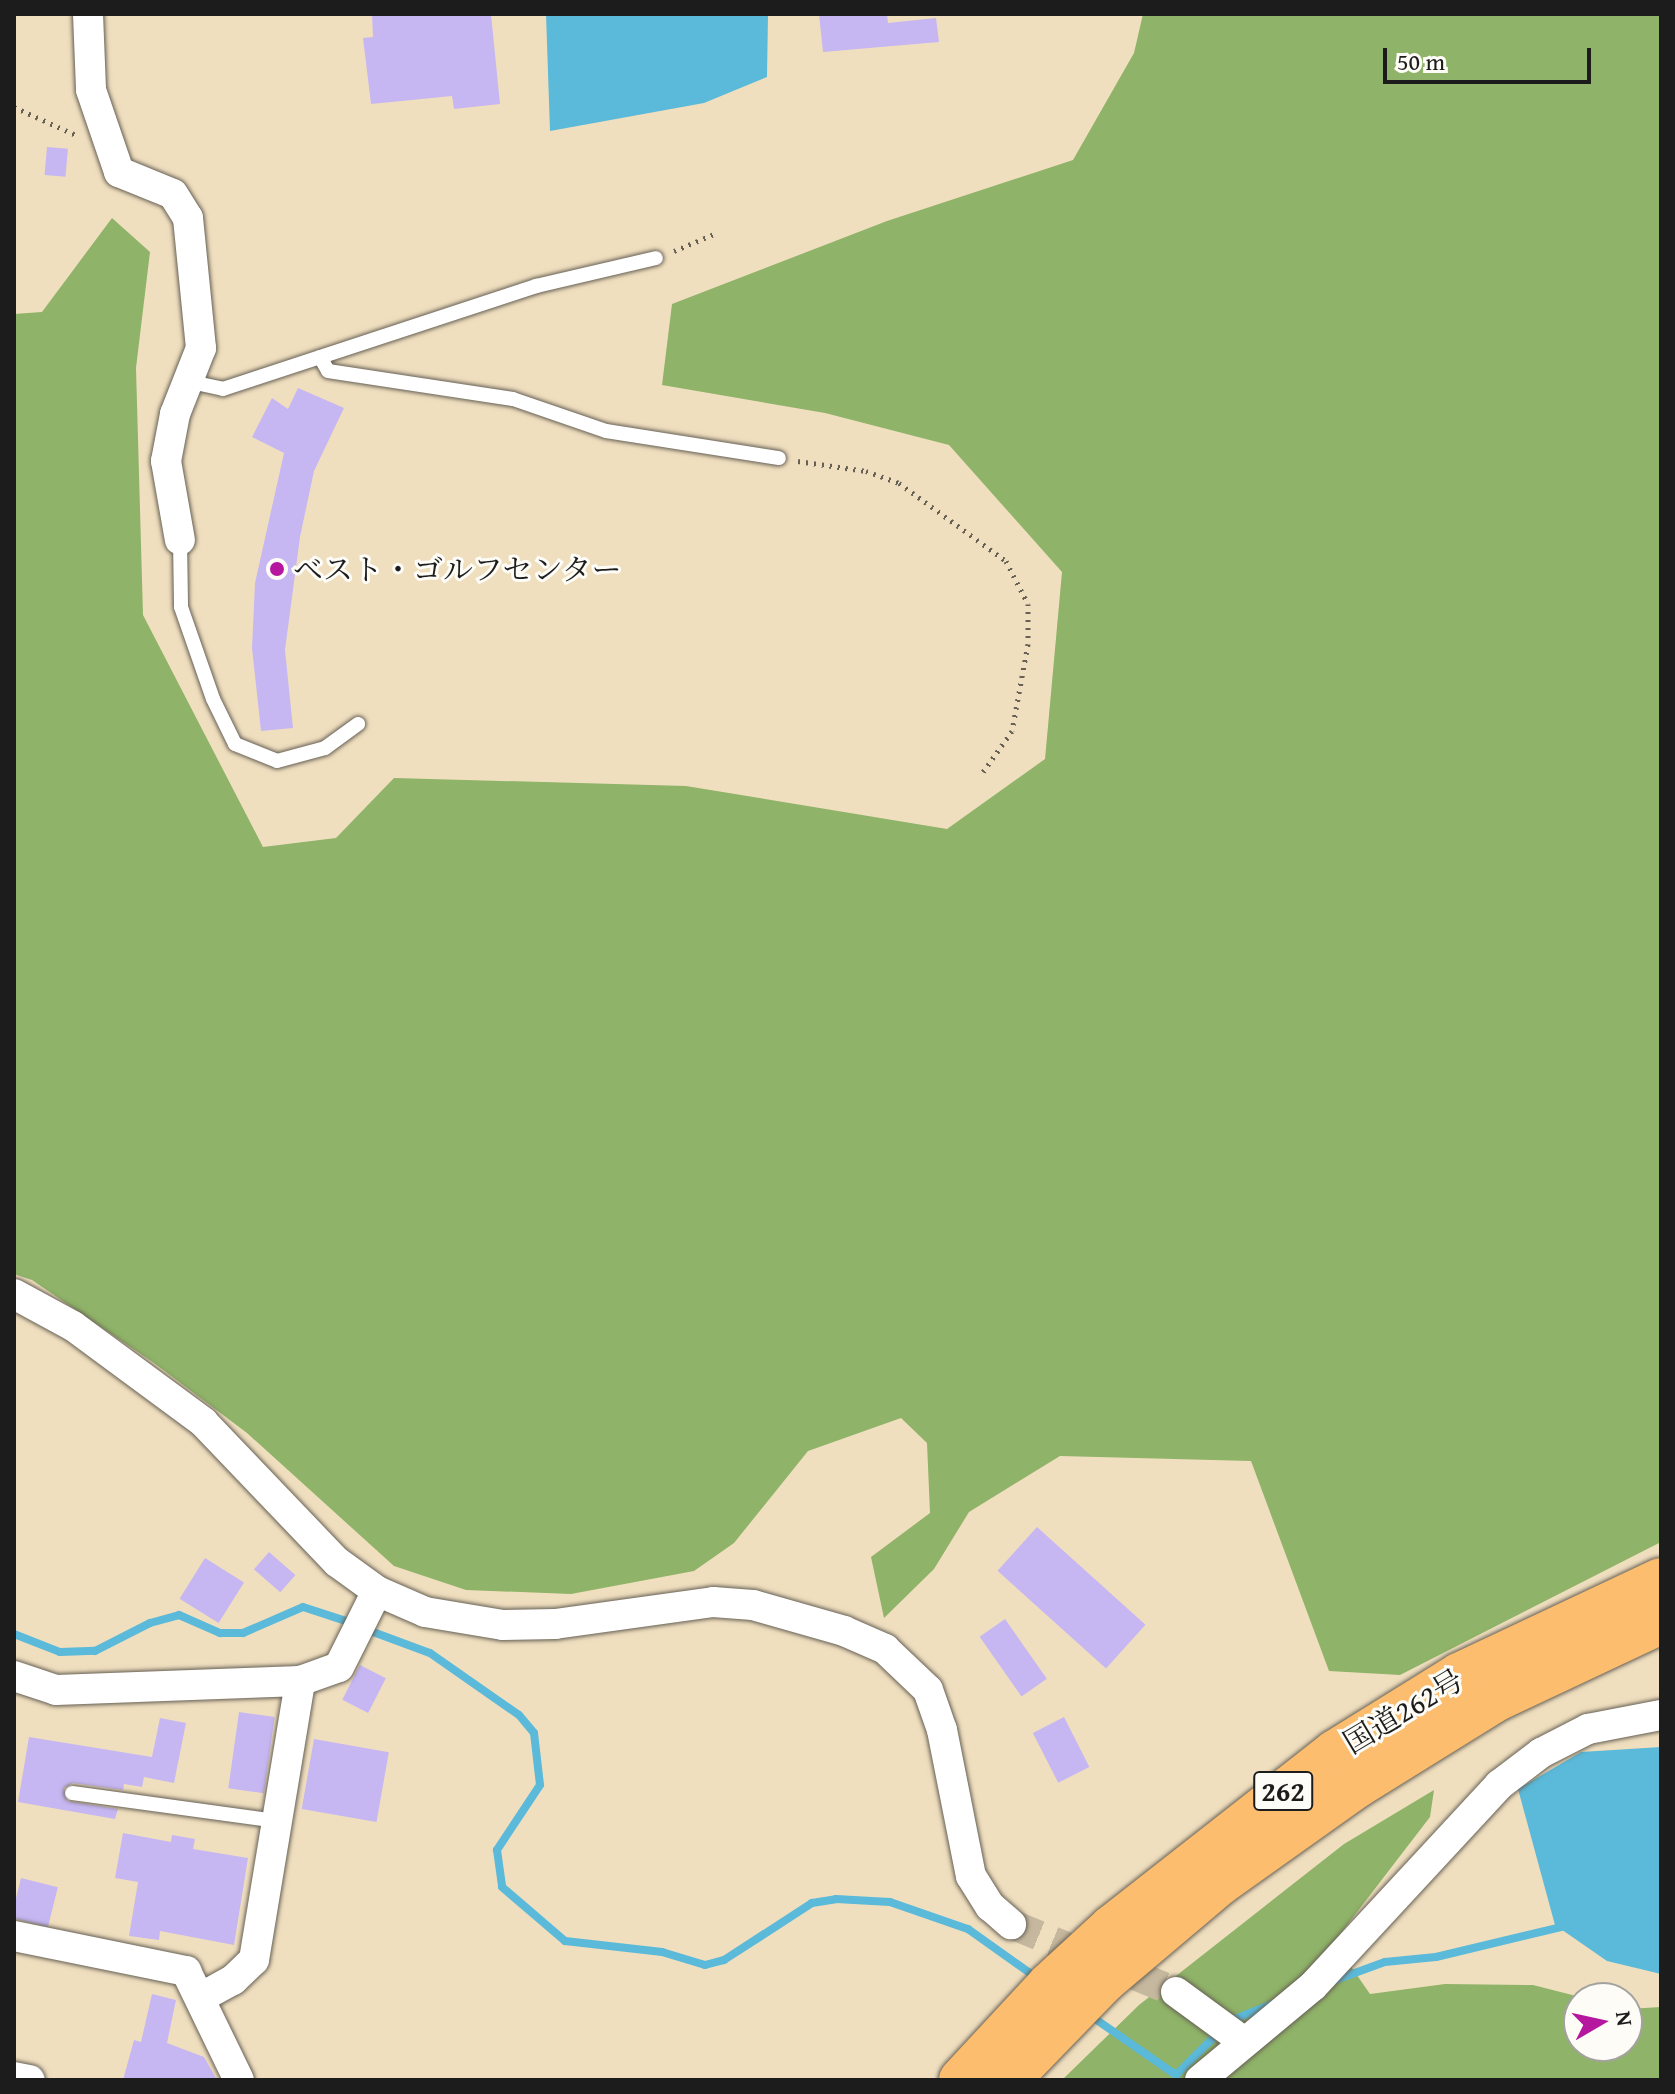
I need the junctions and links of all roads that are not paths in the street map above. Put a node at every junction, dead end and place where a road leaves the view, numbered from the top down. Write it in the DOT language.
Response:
graph roads {
  1 [pos="88,14"];
  2 [pos="656,258"];
  3 [pos="320,357"];
  4 [pos="191,382"];
  5 [pos="779,458"];
  6 [pos="180,540"];
  7 [pos="358,724"];
  8 [pos="14,1294"];
  9 [pos="1661,1580"];
  10 [pos="377,1591"];
  11 [pos="1661,1622"];
  12 [pos="14,1676"];
  13 [pos="300,1681"];
  14 [pos="1661,1715"];
  15 [pos="72,1793"];
  16 [pos="276,1821"];
  17 [pos="1011,1924"];
  18 [pos="14,1936"];
  19 [pos="1176,1992"];
  20 [pos="200,1998"];
  21 [pos="1243,2041"];
  22 [pos="14,2077"];
  23 [pos="30,2080"];
  24 [pos="239,2080"];
  25 [pos="961,2080"];
  26 [pos="1008,2080"];
  27 [pos="1200,2080"];
  1 -- 4 [label="street"];
  2 -- 3 [label="lane"];
  3 -- 4 [label="lane"];
  3 -- 5 [label="lane"];
  4 -- 6 [label="street"];
  6 -- 7 [label="lane"];
  8 -- 10 [label="street"];
  9 -- 25 [label="highway, 国道262号 / 262"];
  10 -- 13 [label="street"];
  10 -- 17 [label="street"];
  11 -- 26 [label="highway, 国道262号 / 262"];
  12 -- 13 [label="street"];
  13 -- 16 [label="street"];
  14 -- 21 [label="street"];
  15 -- 16 [label="lane"];
  16 -- 20 [label="street"];
  18 -- 20 [label="street"];
  19 -- 21 [label="street"];
  20 -- 24 [label="street"];
  21 -- 27 [label="street"];
  22 -- 23 [label="street"];
}
